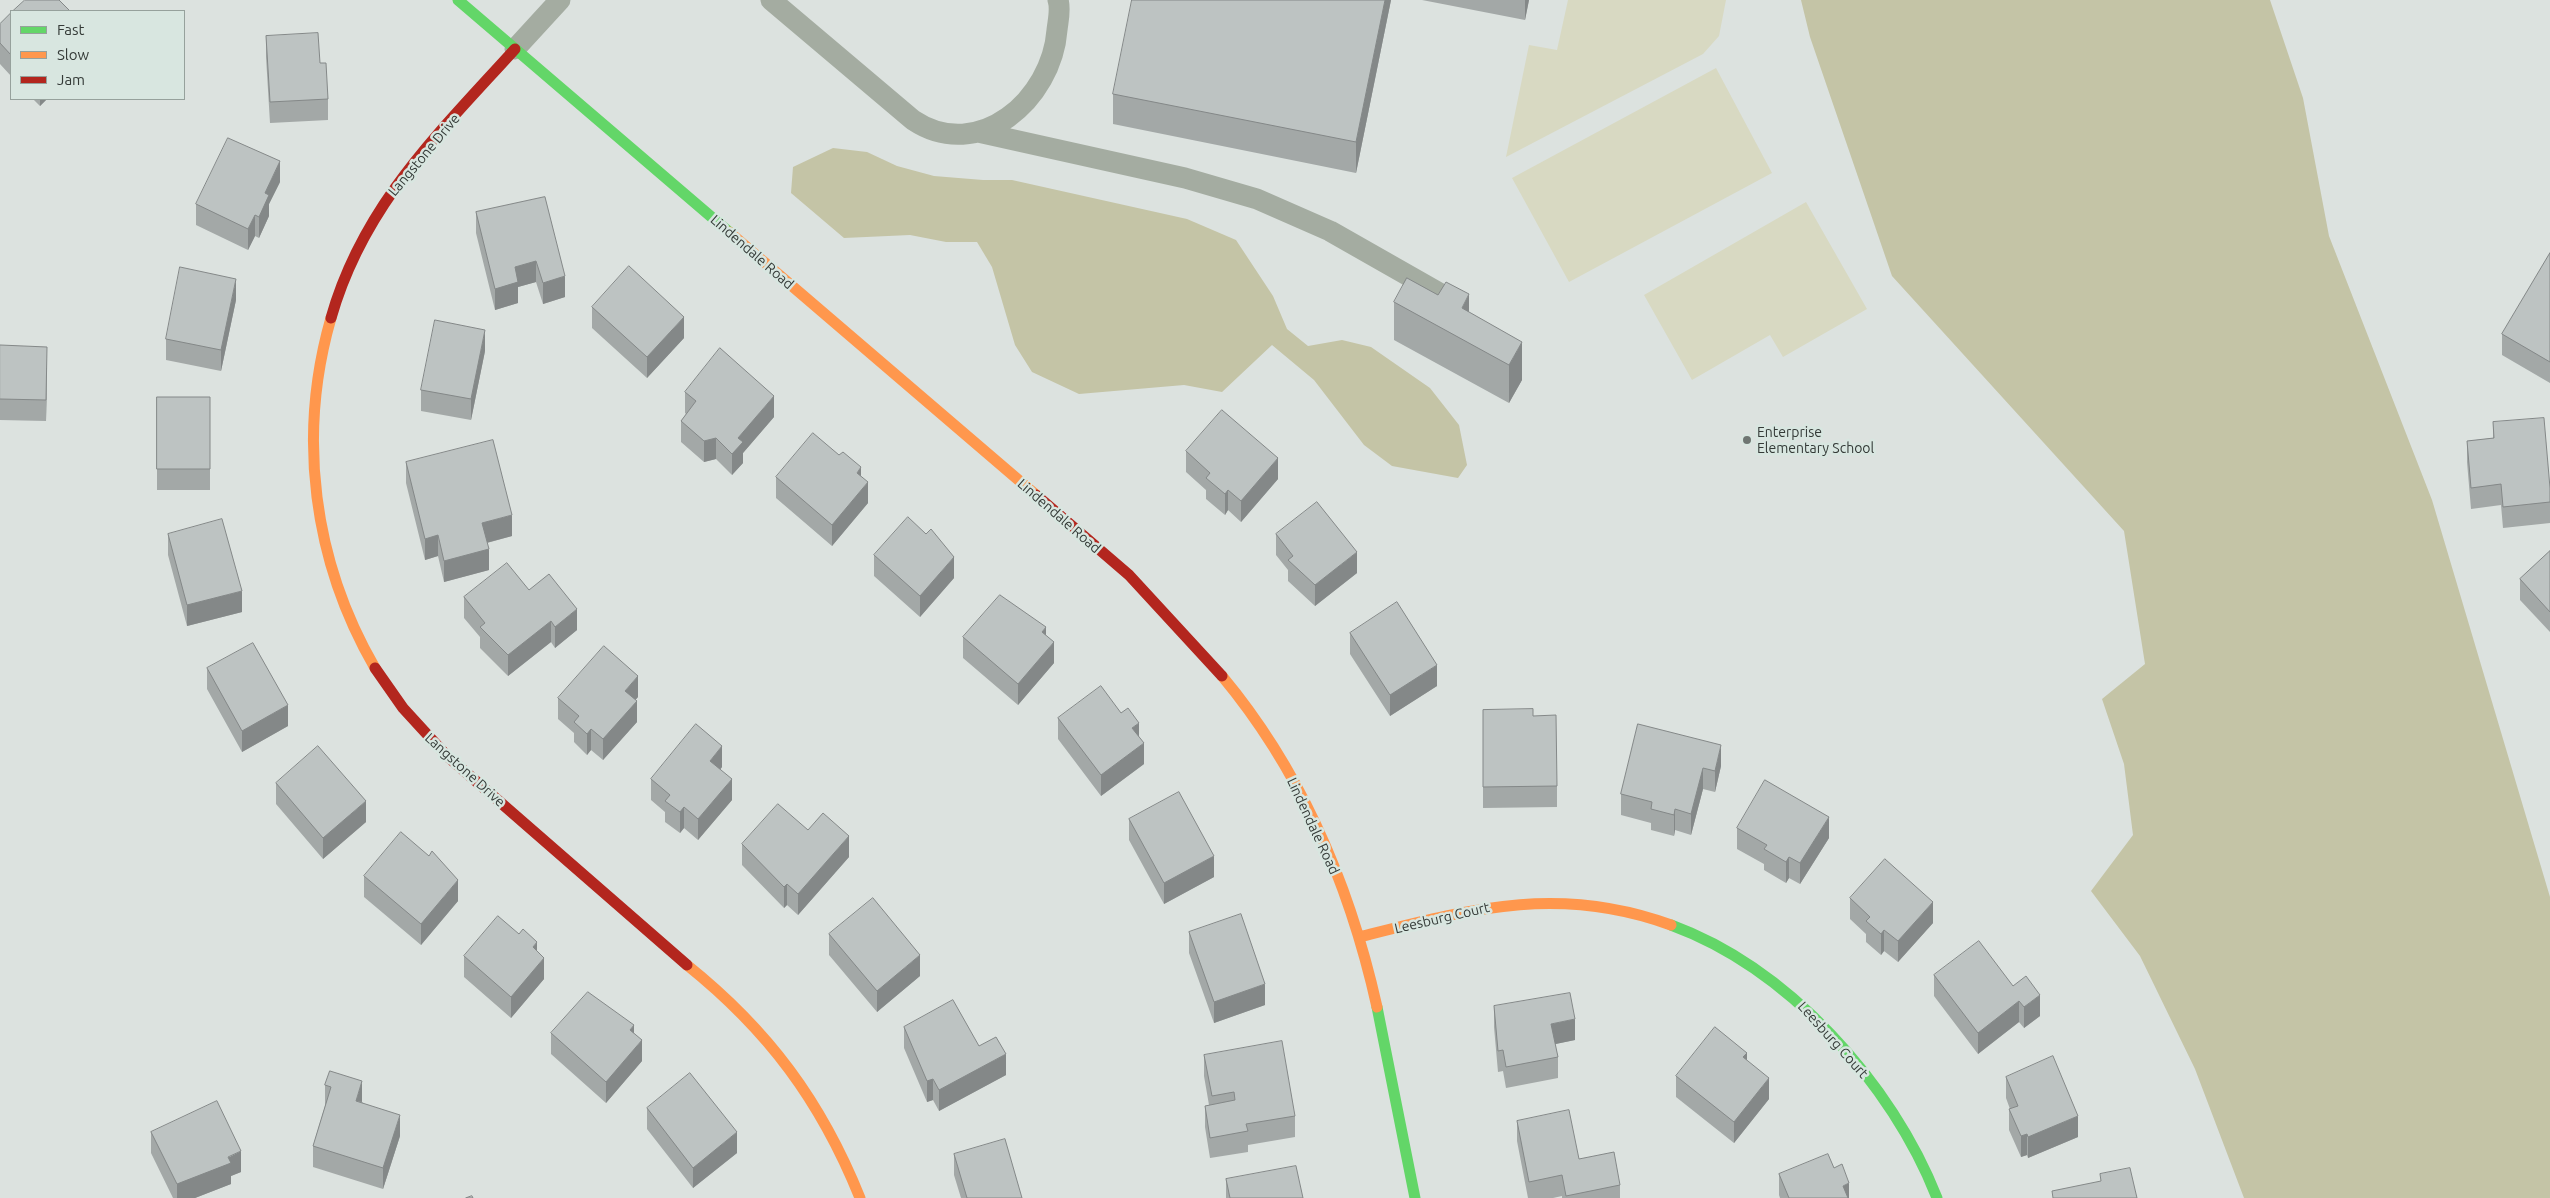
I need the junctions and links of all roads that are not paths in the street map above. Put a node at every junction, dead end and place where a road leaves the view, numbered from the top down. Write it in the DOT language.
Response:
graph roads {
  1 [pos="458,0"];
  2 [pos="560,0"];
  3 [pos="771,0"];
  4 [pos="1058,0"];
  5 [pos="515,49"];
  6 [pos="978,132"];
  7 [pos="1439,293"];
  8 [pos="1359,937"];
  9 [pos="860,1198"];
  10 [pos="1415,1198"];
  11 [pos="1937,1198"];
  1 -- 5 [label="street, Lindendale Road"];
  2 -- 5 [label="lane"];
  3 -- 6 [label="lane"];
  4 -- 6 [label="lane"];
  5 -- 8 [label="street, Lindendale Road"];
  5 -- 9 [label="street, Langstone Drive"];
  6 -- 7 [label="lane"];
  8 -- 10 [label="street, Lindendale Road"];
  8 -- 11 [label="street, Leesburg Court"];
}
